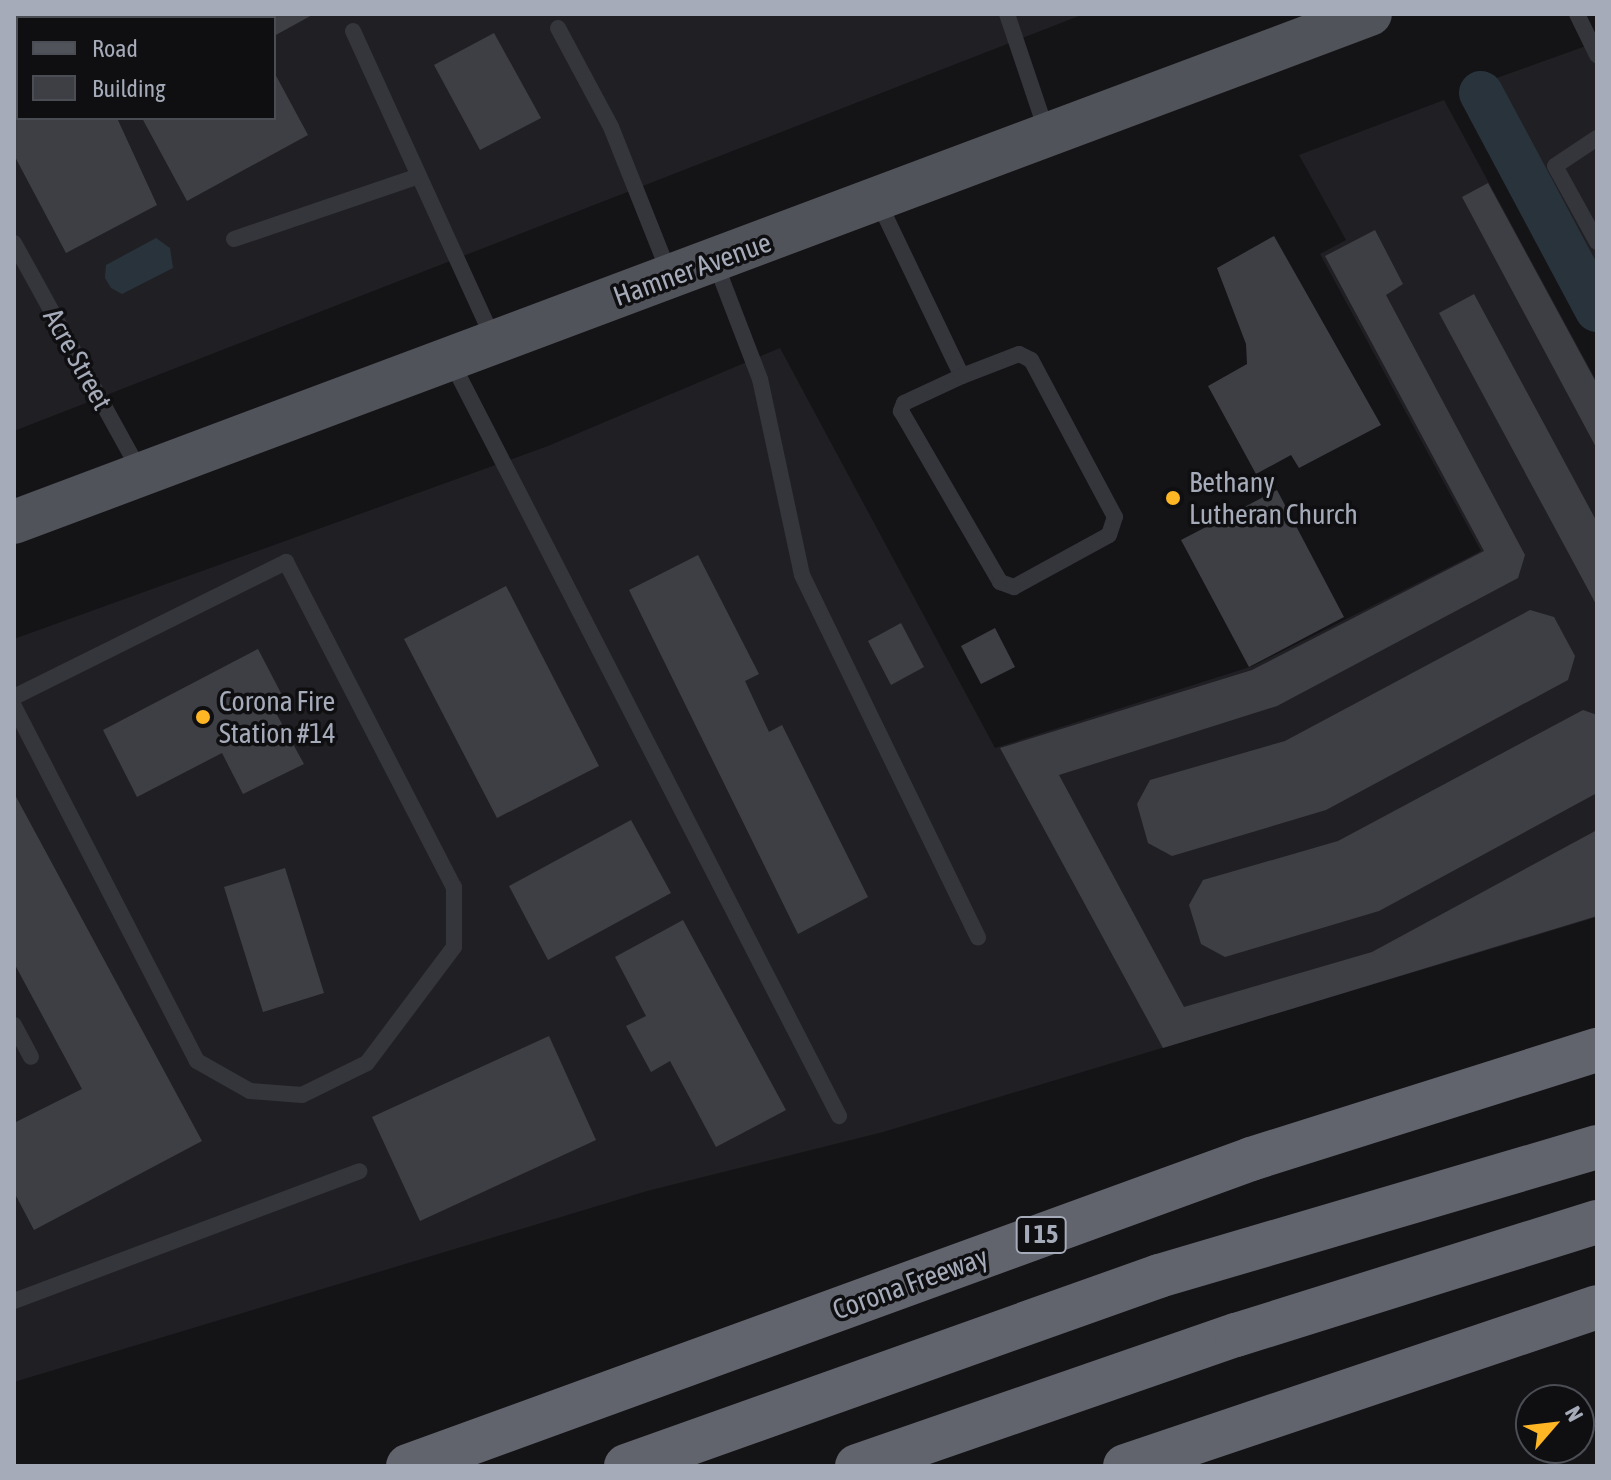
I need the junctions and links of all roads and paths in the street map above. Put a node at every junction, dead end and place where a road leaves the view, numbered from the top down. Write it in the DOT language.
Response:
graph roads {
  1 [pos="1007,14"];
  2 [pos="1370,14"];
  3 [pos="1577,14"];
  4 [pos="558,28"];
  5 [pos="353,31"];
  6 [pos="1597,55"];
  7 [pos="1048,135"];
  8 [pos="1597,138"];
  9 [pos="419,176"];
  10 [pos="877,200"];
  11 [pos="234,239"];
  12 [pos="1597,242"];
  13 [pos="14,243"];
  14 [pos="714,260"];
  15 [pos="670,277"];
  16 [pos="494,342"];
  17 [pos="451,359"];
  18 [pos="962,376"];
  19 [pos="142,475"];
  20 [pos="14,522"];
  21 [pos="14,697"];
  22 [pos="14,707"];
  23 [pos="978,938"];
  24 [pos="14,1025"];
  25 [pos="1597,1050"];
  26 [pos="31,1057"];
  27 [pos="839,1116"];
  28 [pos="1597,1147"];
  29 [pos="359,1171"];
  30 [pos="1597,1222"];
  31 [pos="14,1301"];
  32 [pos="1597,1307"];
  33 [pos="408,1466"];
  34 [pos="626,1466"];
  35 [pos="857,1466"];
  36 [pos="1125,1466"];
  1 -- 7 [label="lane"];
  2 -- 7 [label="main road, Hamner Avenue"];
  3 -- 6 [label="lane"];
  4 -- 15 [label="lane"];
  5 -- 9 [label="lane"];
  7 -- 10 [label="main road, Hamner Avenue"];
  8 -- 12 [label="lane"];
  9 -- 11 [label="lane"];
  9 -- 16 [label="lane"];
  10 -- 14 [label="main road, Hamner Avenue"];
  10 -- 18 [label="lane"];
  13 -- 19 [label="lane, Acre Street"];
  14 -- 15 [label="main road, Hamner Avenue"];
  14 -- 23 [label="lane"];
  15 -- 16 [label="main road, Hamner Avenue"];
  16 -- 17 [label="main road, Hamner Avenue"];
  17 -- 19 [label="main road, Hamner Avenue"];
  17 -- 27 [label="lane"];
  18 -- 18 [label="lane"];
  19 -- 20 [label="main road, Hamner Avenue"];
  21 -- 22 [label="lane"];
  24 -- 26 [label="lane"];
  25 -- 33 [label="highway, Corona Freeway / I 15"];
  28 -- 34 [label="highway"];
  29 -- 31 [label="lane"];
  30 -- 35 [label="highway"];
  32 -- 36 [label="highway"];
}
